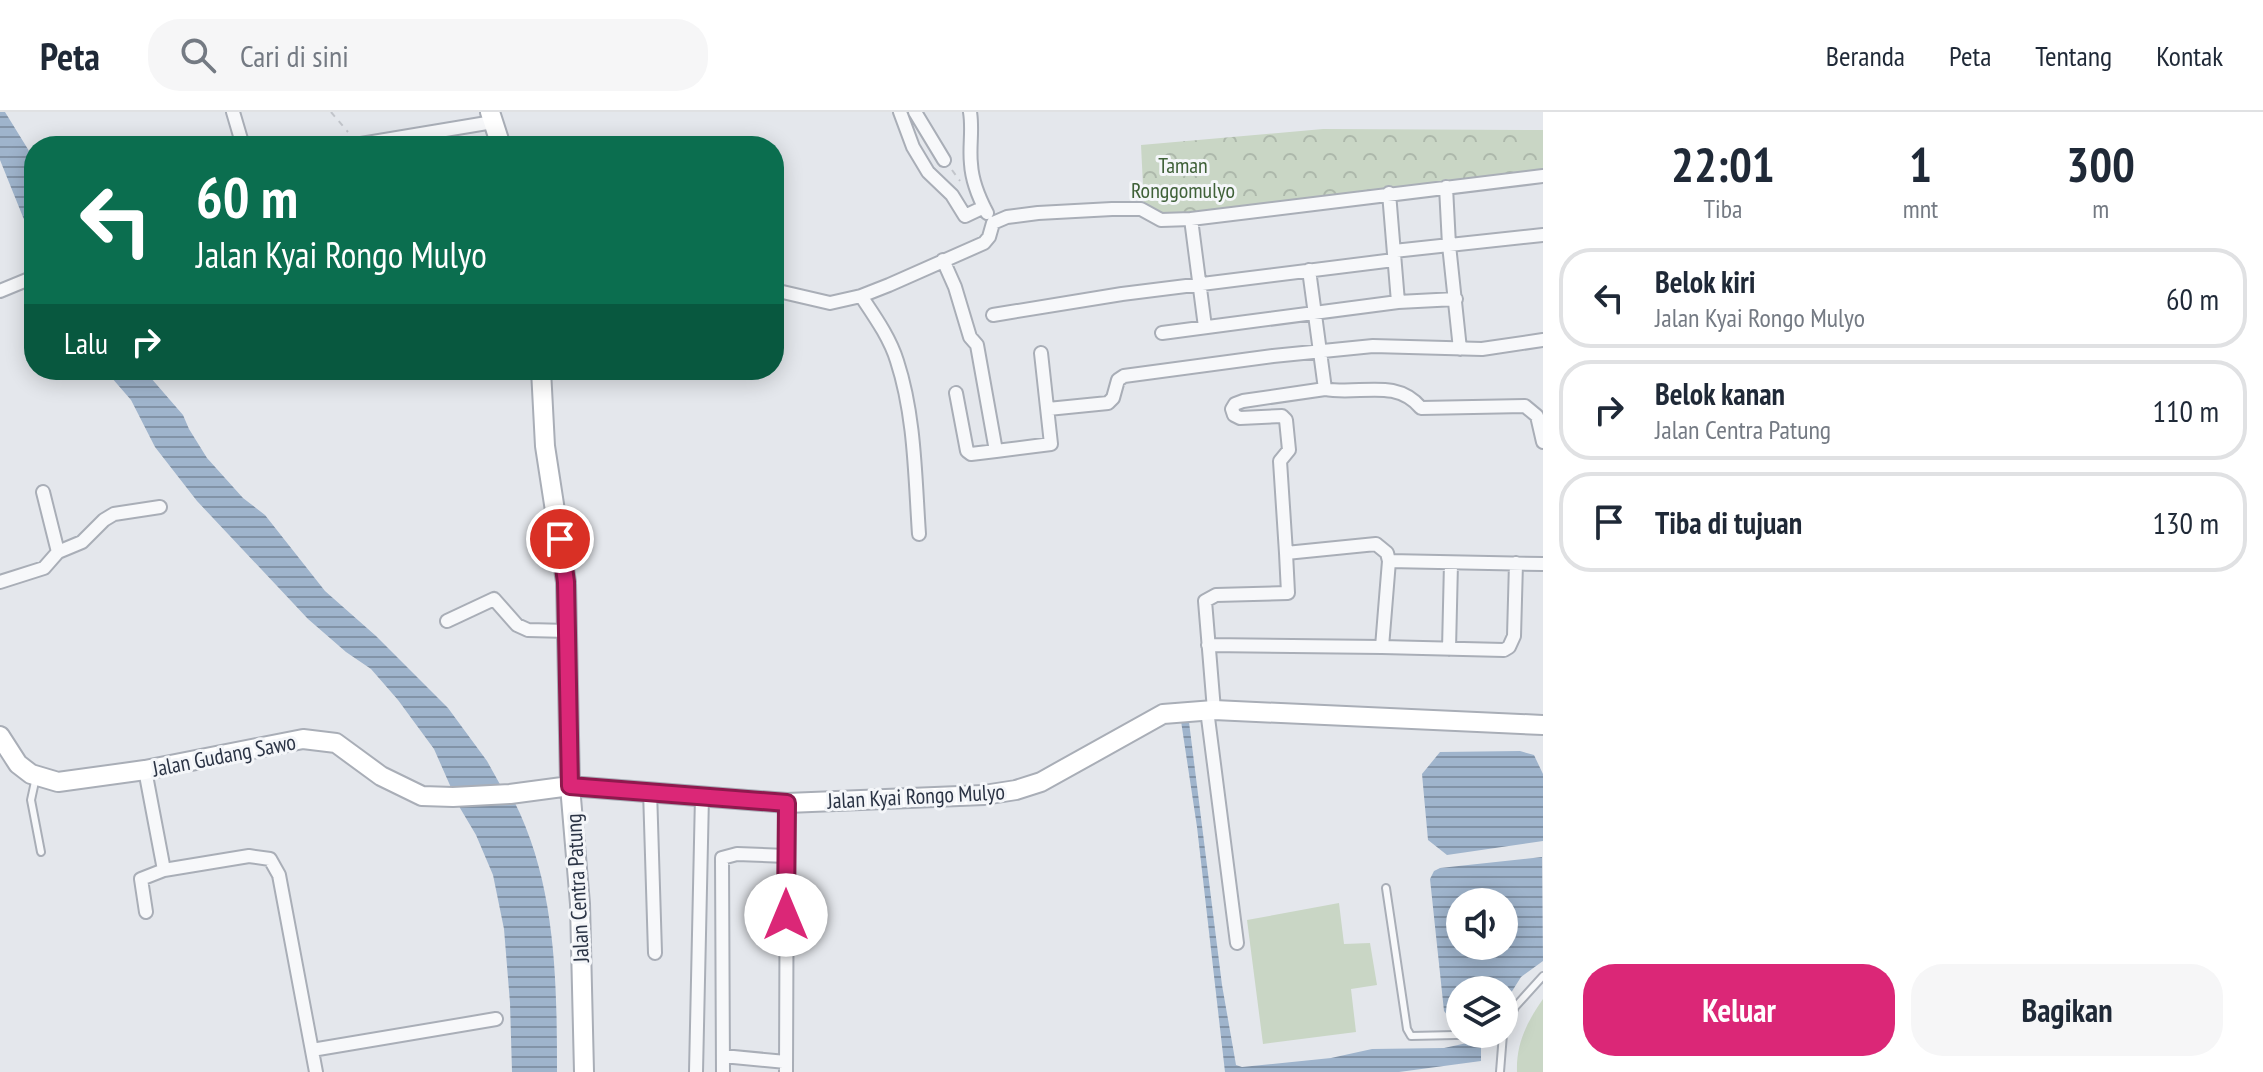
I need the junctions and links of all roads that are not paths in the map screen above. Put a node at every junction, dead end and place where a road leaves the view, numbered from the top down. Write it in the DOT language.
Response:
graph roads {
  1 [pos="233,112"];
  2 [pos="900,112"];
  3 [pos="915,112"];
  4 [pos="970,112"];
  5 [pos="491,117"];
  6 [pos="240,136"];
  7 [pos="399,136"];
  8 [pos="498,136"];
  9 [pos="944,160"];
  10 [pos="1543,176"];
  11 [pos="1446,187"];
  12 [pos="1389,193"];
  13 [pos="984,207"];
  14 [pos="1191,219"];
  15 [pos="993,223"];
  16 [pos="1543,235"];
  17 [pos="1449,245"];
  18 [pos="1394,256"];
  19 [pos="943,260"];
  20 [pos="1309,270"];
  21 [pos="24,281"];
  22 [pos="1198,286"];
  23 [pos="0,291"];
  24 [pos="784,292"];
  25 [pos="861,296"];
  26 [pos="1456,299"];
  27 [pos="1398,302"];
  28 [pos="1313,312"];
  29 [pos="993,315"];
  30 [pos="1205,327"];
  31 [pos="1162,333"];
  32 [pos="1543,340"];
  33 [pos="1460,349"];
  34 [pos="1320,352"];
  35 [pos="1041,353"];
  36 [pos="542,380"];
  37 [pos="1325,389"];
  38 [pos="956,393"];
  39 [pos="1048,409"];
  40 [pos="1543,442"];
  41 [pos="996,451"];
  42 [pos="43,492"];
  43 [pos="160,507"];
  44 [pos="919,534"];
  45 [pos="58,552"];
  46 [pos="1286,553"];
  47 [pos="1389,561"];
  48 [pos="1451,563"];
  49 [pos="1516,563"];
  50 [pos="1543,564"];
  51 [pos="0,582"];
  52 [pos="447,621"];
  53 [pos="568,631"];
  54 [pos="1208,645"];
  55 [pos="1382,647"];
  56 [pos="1449,649"];
  57 [pos="1210,710"];
  58 [pos="1543,725"];
  59 [pos="0,736"];
  60 [pos="145,770"];
  61 [pos="36,777"];
  62 [pos="570,786"];
  63 [pos="650,790"];
  64 [pos="510,794"];
  65 [pos="702,796"];
  66 [pos="787,803"];
  67 [pos="41,852"];
  68 [pos="786,856"];
  69 [pos="164,870"];
  70 [pos="1386,888"];
  71 [pos="146,912"];
  72 [pos="1237,943"];
  73 [pos="655,953"];
  74 [pos="1543,976"];
  75 [pos="1518,1004"];
  76 [pos="496,1019"];
  77 [pos="1446,1035"];
  78 [pos="1501,1048"];
  79 [pos="312,1050"];
  80 [pos="723,1056"];
  81 [pos="786,1067"];
  82 [pos="316,1072"];
  83 [pos="584,1072"];
  84 [pos="696,1072"];
  85 [pos="723,1072"];
  86 [pos="1500,1072"];
  1 -- 6 [label="street"];
  2 -- 13 [label="street"];
  3 -- 9 [label="street"];
  4 -- 13 [label="street"];
  5 -- 7 [label="street"];
  5 -- 8 [label="street"];
  10 -- 11 [label="street"];
  11 -- 12 [label="street"];
  11 -- 17 [label="street"];
  12 -- 14 [label="street"];
  12 -- 18 [label="street"];
  13 -- 15 [label="street"];
  14 -- 15 [label="street"];
  14 -- 22 [label="street"];
  15 -- 19 [label="street"];
  16 -- 17 [label="street"];
  17 -- 18 [label="street"];
  17 -- 26 [label="street"];
  18 -- 20 [label="street"];
  18 -- 27 [label="street"];
  19 -- 25 [label="street"];
  19 -- 41 [label="street"];
  20 -- 22 [label="street"];
  20 -- 28 [label="street"];
  21 -- 23 [label="street"];
  22 -- 29 [label="street"];
  22 -- 30 [label="street"];
  24 -- 25 [label="street"];
  25 -- 44 [label="street"];
  26 -- 27 [label="street"];
  26 -- 33 [label="street"];
  27 -- 28 [label="street"];
  28 -- 30 [label="street"];
  28 -- 34 [label="street"];
  30 -- 31 [label="street"];
  32 -- 33 [label="street"];
  33 -- 34 [label="street"];
  34 -- 37 [label="street"];
  34 -- 39 [label="street"];
  35 -- 39 [label="street"];
  36 -- 53 [label="street, Jalan Centra Patung"];
  37 -- 40 [label="street"];
  37 -- 46 [label="street"];
  38 -- 41 [label="street"];
  39 -- 41 [label="street"];
  42 -- 45 [label="street"];
  43 -- 45 [label="street"];
  45 -- 51 [label="street"];
  46 -- 47 [label="street"];
  46 -- 54 [label="street"];
  47 -- 48 [label="street"];
  47 -- 55 [label="street"];
  48 -- 49 [label="street"];
  48 -- 56 [label="street"];
  49 -- 50 [label="street"];
  49 -- 56 [label="street"];
  52 -- 53 [label="street"];
  53 -- 62 [label="street, Jalan Centra Patung"];
  54 -- 55 [label="street"];
  54 -- 57 [label="street"];
  55 -- 56 [label="street"];
  57 -- 58 [label="street, Jalan Kyai Rongo Mulyo"];
  57 -- 66 [label="street, Jalan Kyai Rongo Mulyo"];
  57 -- 72 [label="street"];
  59 -- 61 [label="street"];
  60 -- 61 [label="street, Jalan Gudang Sawo"];
  60 -- 64 [label="street, Jalan Gudang Sawo"];
  60 -- 69 [label="street"];
  61 -- 67 [label="lane"];
  62 -- 63 [label="street, Jalan Kyai Rongo Mulyo"];
  62 -- 64 [label="street, Jalan Kyai Rongo Mulyo"];
  62 -- 83 [label="street, Jalan Centra Patung"];
  63 -- 65 [label="street, Jalan Kyai Rongo Mulyo"];
  63 -- 73 [label="street"];
  65 -- 66 [label="street, Jalan Kyai Rongo Mulyo"];
  65 -- 84 [label="street"];
  66 -- 68 [label="street"];
  68 -- 80 [label="street"];
  68 -- 81 [label="street"];
  69 -- 71 [label="street"];
  69 -- 79 [label="street"];
  70 -- 77 [label="lane"];
  74 -- 75 [label="lane"];
  76 -- 79 [label="street"];
  78 -- 86 [label="lane"];
  79 -- 82 [label="street"];
  80 -- 81 [label="street"];
  80 -- 85 [label="street"];
}
